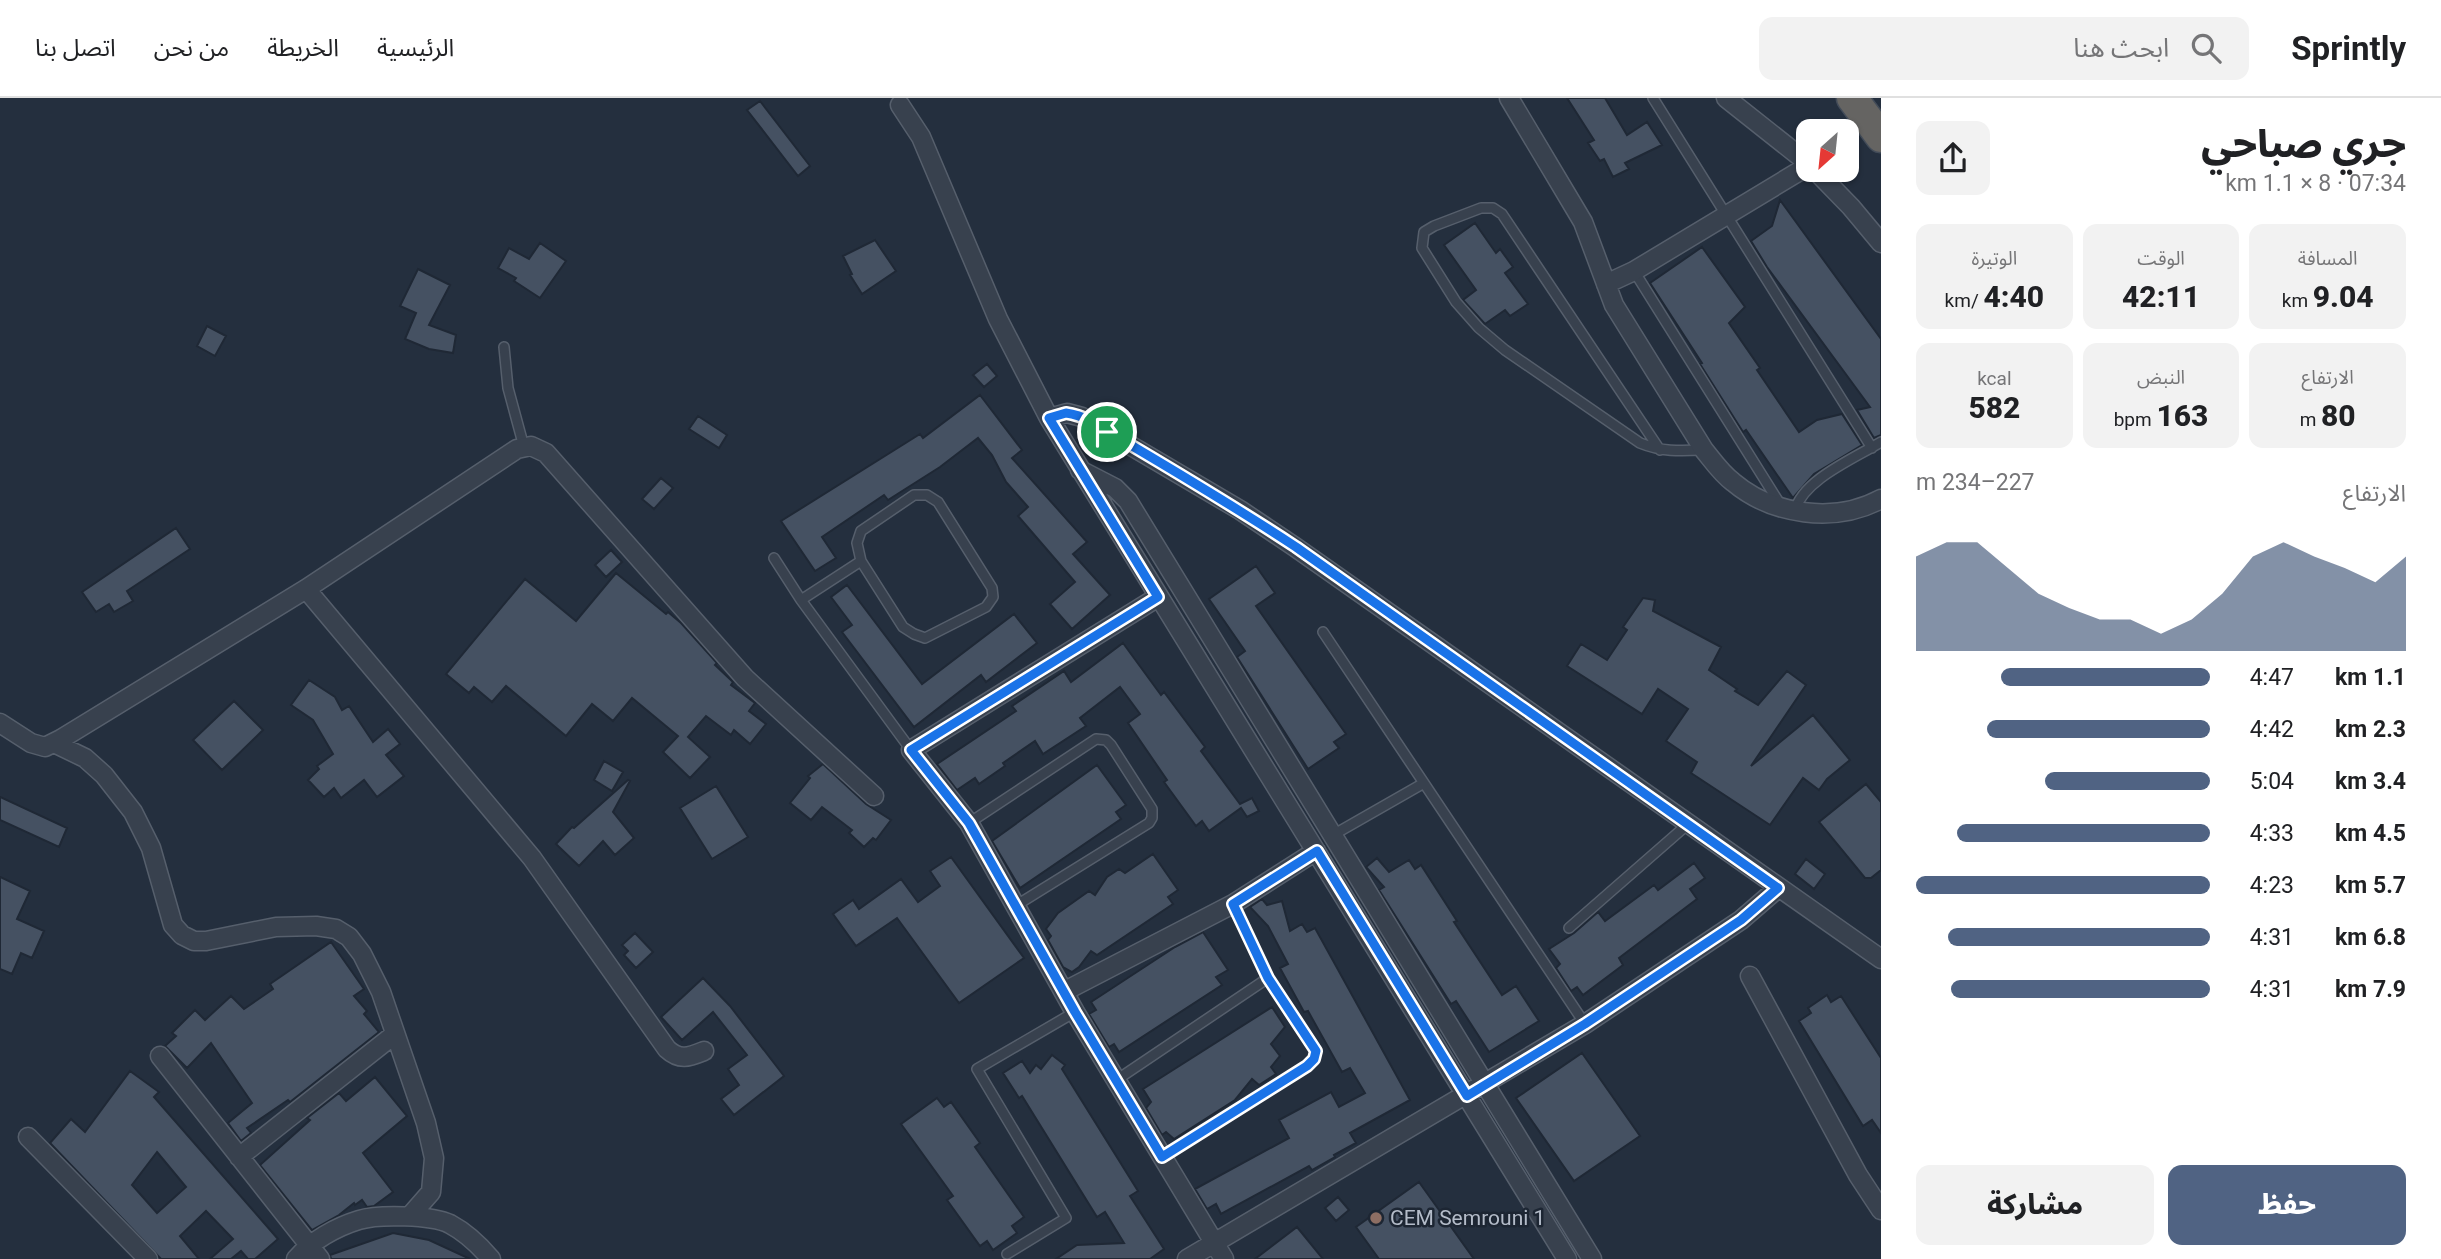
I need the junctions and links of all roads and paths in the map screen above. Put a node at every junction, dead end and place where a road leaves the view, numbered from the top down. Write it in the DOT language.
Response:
graph roads {
  1 [pos="1509,98"];
  2 [pos="1653,98"];
  3 [pos="1726,98"];
  4 [pos="1852,98"];
  5 [pos="900,105"];
  6 [pos="1881,137"];
  7 [pos="1796,155"];
  8 [pos="1796,172"];
  9 [pos="1827,182"];
  10 [pos="1728,215"];
  11 [pos="1881,243"];
  12 [pos="1634,271"];
  13 [pos="1606,284"];
  14 [pos="504,347"];
  15 [pos="1049,418"];
  16 [pos="1877,445"];
  17 [pos="523,447"];
  18 [pos="1660,450"];
  19 [pos="1704,450"];
  20 [pos="1080,470"];
  21 [pos="1881,499"];
  22 [pos="1788,510"];
  23 [pos="774,558"];
  24 [pos="861,561"];
  25 [pos="306,589"];
  26 [pos="1158,597"];
  27 [pos="802,600"];
  28 [pos="1323,632"];
  29 [pos="0,723"];
  30 [pos="54,743"];
  31 [pos="911,750"];
  32 [pos="1424,783"];
  33 [pos="874,796"];
  34 [pos="969,823"];
  35 [pos="1688,824"];
  36 [pos="1333,835"];
  37 [pos="1317,851"];
  38 [pos="1778,888"];
  39 [pos="1233,904"];
  40 [pos="1017,905"];
  41 [pos="1569,928"];
  42 [pos="1881,959"];
  43 [pos="1750,976"];
  44 [pos="1268,978"];
  45 [pos="1065,991"];
  46 [pos="1075,1012"];
  47 [pos="1585,1024"];
  48 [pos="396,1034"];
  49 [pos="704,1051"];
  50 [pos="160,1056"];
  51 [pos="1115,1080"];
  52 [pos="1485,1084"];
  53 [pos="1467,1096"];
  54 [pos="28,1137"];
  55 [pos="239,1157"];
  56 [pos="1162,1157"];
  57 [pos="1881,1210"];
  58 [pos="410,1216"];
  59 [pos="1214,1242"];
  60 [pos="308,1244"];
  61 [pos="1007,1254"];
  62 [pos="148,1259"];
  63 [pos="296,1259"];
  64 [pos="320,1259"];
  65 [pos="491,1259"];
  66 [pos="1187,1259"];
  67 [pos="1224,1259"];
  68 [pos="1567,1259"];
  69 [pos="1592,1259"];
  1 -- 13 [label="street"];
  2 -- 10 [label="lane"];
  3 -- 7 [label="street"];
  4 -- 6 [label="highway"];
  5 -- 15 [label="street"];
  8 -- 10 [label="street"];
  9 -- 11 [label="street"];
  10 -- 12 [label="street"];
  10 -- 16 [label="lane"];
  12 -- 13 [label="street"];
  12 -- 22 [label="lane"];
  13 -- 19 [label="street"];
  14 -- 17 [label="lane"];
  15 -- 20 [label="street"];
  15 -- 35 [label="street"];
  16 -- 22 [label="lane"];
  17 -- 25 [label="street"];
  17 -- 33 [label="street"];
  18 -- 18 [label="lane"];
  18 -- 19 [label="lane"];
  19 -- 22 [label="street"];
  20 -- 26 [label="street"];
  20 -- 36 [label="street"];
  21 -- 22 [label="street"];
  23 -- 27 [label="lane"];
  24 -- 24 [label="lane"];
  24 -- 27 [label="lane"];
  25 -- 30 [label="street"];
  25 -- 49 [label="street"];
  26 -- 31 [label="street"];
  26 -- 37 [label="street"];
  27 -- 31 [label="lane"];
  28 -- 32 [label="lane"];
  29 -- 30 [label="street"];
  30 -- 48 [label="street"];
  31 -- 34 [label="street"];
  32 -- 36 [label="lane"];
  32 -- 47 [label="lane"];
  34 -- 40 [label="street"];
  34 -- 40 [label="lane"];
  35 -- 38 [label="street"];
  35 -- 41 [label="lane"];
  36 -- 52 [label="street"];
  37 -- 39 [label="street"];
  37 -- 53 [label="street"];
  38 -- 42 [label="street"];
  38 -- 47 [label="street"];
  39 -- 44 [label="lane"];
  39 -- 45 [label="street"];
  40 -- 45 [label="street"];
  43 -- 57 [label="street"];
  44 -- 51 [label="lane"];
  44 -- 56 [label="lane"];
  45 -- 46 [label="street"];
  46 -- 51 [label="street"];
  46 -- 61 [label="lane"];
  47 -- 52 [label="street"];
  48 -- 55 [label="street"];
  48 -- 58 [label="street"];
  50 -- 55 [label="street"];
  51 -- 56 [label="street"];
  52 -- 53 [label="street"];
  52 -- 69 [label="street"];
  53 -- 59 [label="street"];
  53 -- 68 [label="street"];
  54 -- 62 [label="street"];
  55 -- 60 [label="street"];
  56 -- 59 [label="street"];
  58 -- 60 [label="street"];
  58 -- 65 [label="street"];
  59 -- 66 [label="street"];
  59 -- 67 [label="street"];
  60 -- 63 [label="street"];
  60 -- 64 [label="street"];
}
